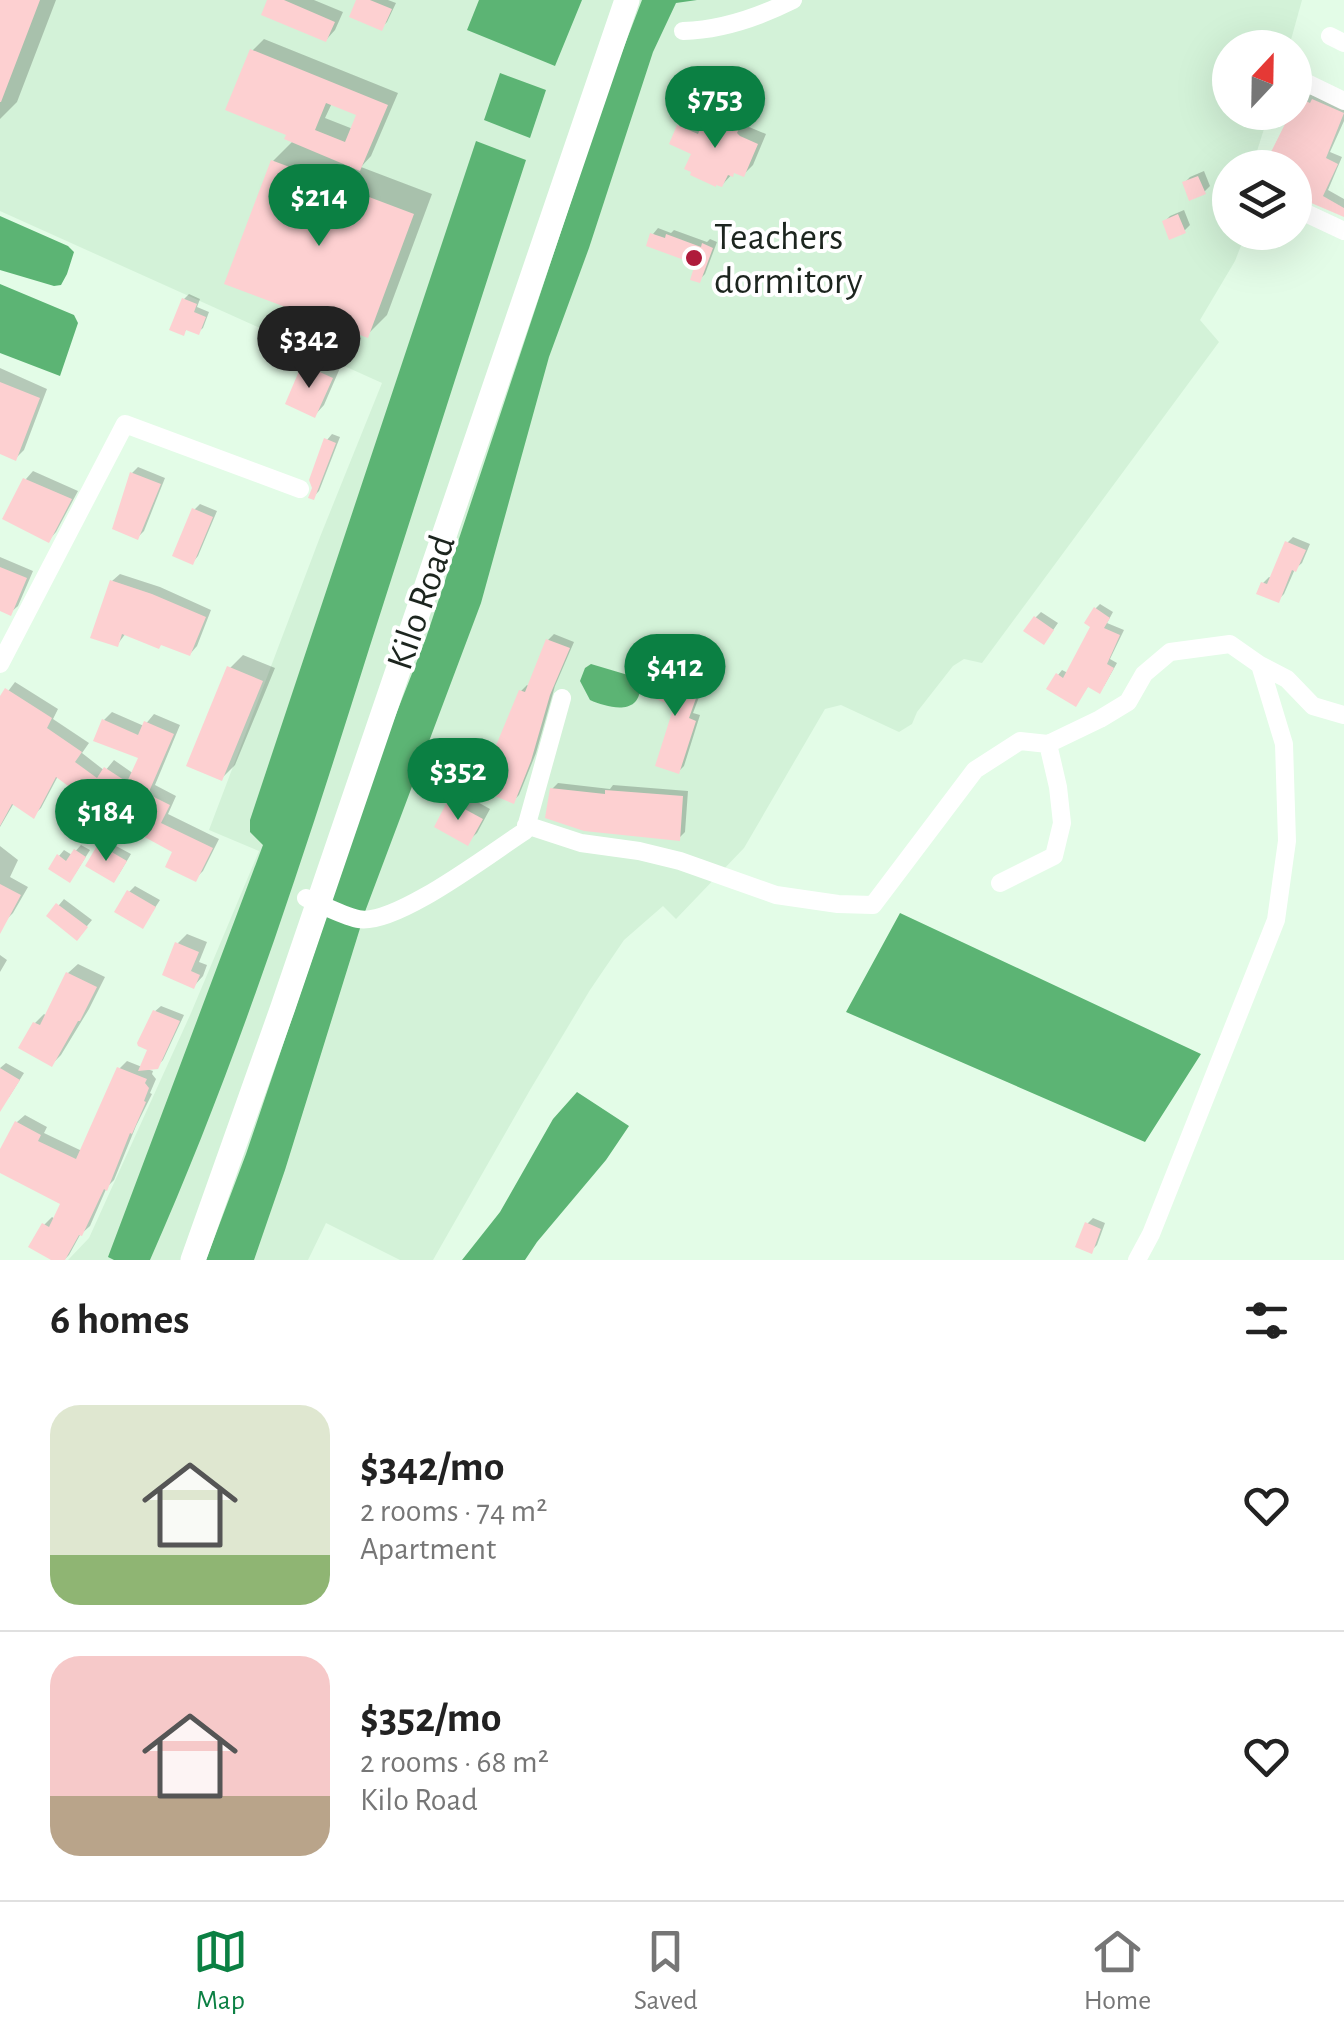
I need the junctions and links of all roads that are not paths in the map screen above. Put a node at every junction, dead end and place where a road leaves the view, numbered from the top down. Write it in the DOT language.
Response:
graph roads {
  1 [pos="610,0"];
  2 [pos="626,0"];
  3 [pos="794,0"];
  4 [pos="683,32"];
  5 [pos="1312,85"];
  6 [pos="1344,100"];
  7 [pos="1312,216"];
  8 [pos="1344,231"];
  9 [pos="300,489"];
  10 [pos="0,664"];
  11 [pos="1260,665"];
  12 [pos="562,698"];
  13 [pos="1344,715"];
  14 [pos="1048,744"];
  15 [pos="526,825"];
  16 [pos="1000,883"];
  17 [pos="312,900"];
  18 [pos="180,1260"];
  19 [pos="193,1260"];
  20 [pos="1137,1260"];
  1 -- 17 [label="street, Kilo Road"];
  2 -- 17 [label="street, Kilo Road"];
  3 -- 4 [label="street"];
  5 -- 6 [label="street"];
  7 -- 8 [label="street"];
  9 -- 10 [label="street"];
  11 -- 13 [label="street"];
  11 -- 14 [label="street"];
  11 -- 20 [label="street"];
  12 -- 15 [label="street"];
  14 -- 15 [label="street"];
  14 -- 16 [label="street"];
  15 -- 17 [label="street"];
  17 -- 18 [label="street, Kilo Road"];
  17 -- 19 [label="street, Kilo Road"];
}
